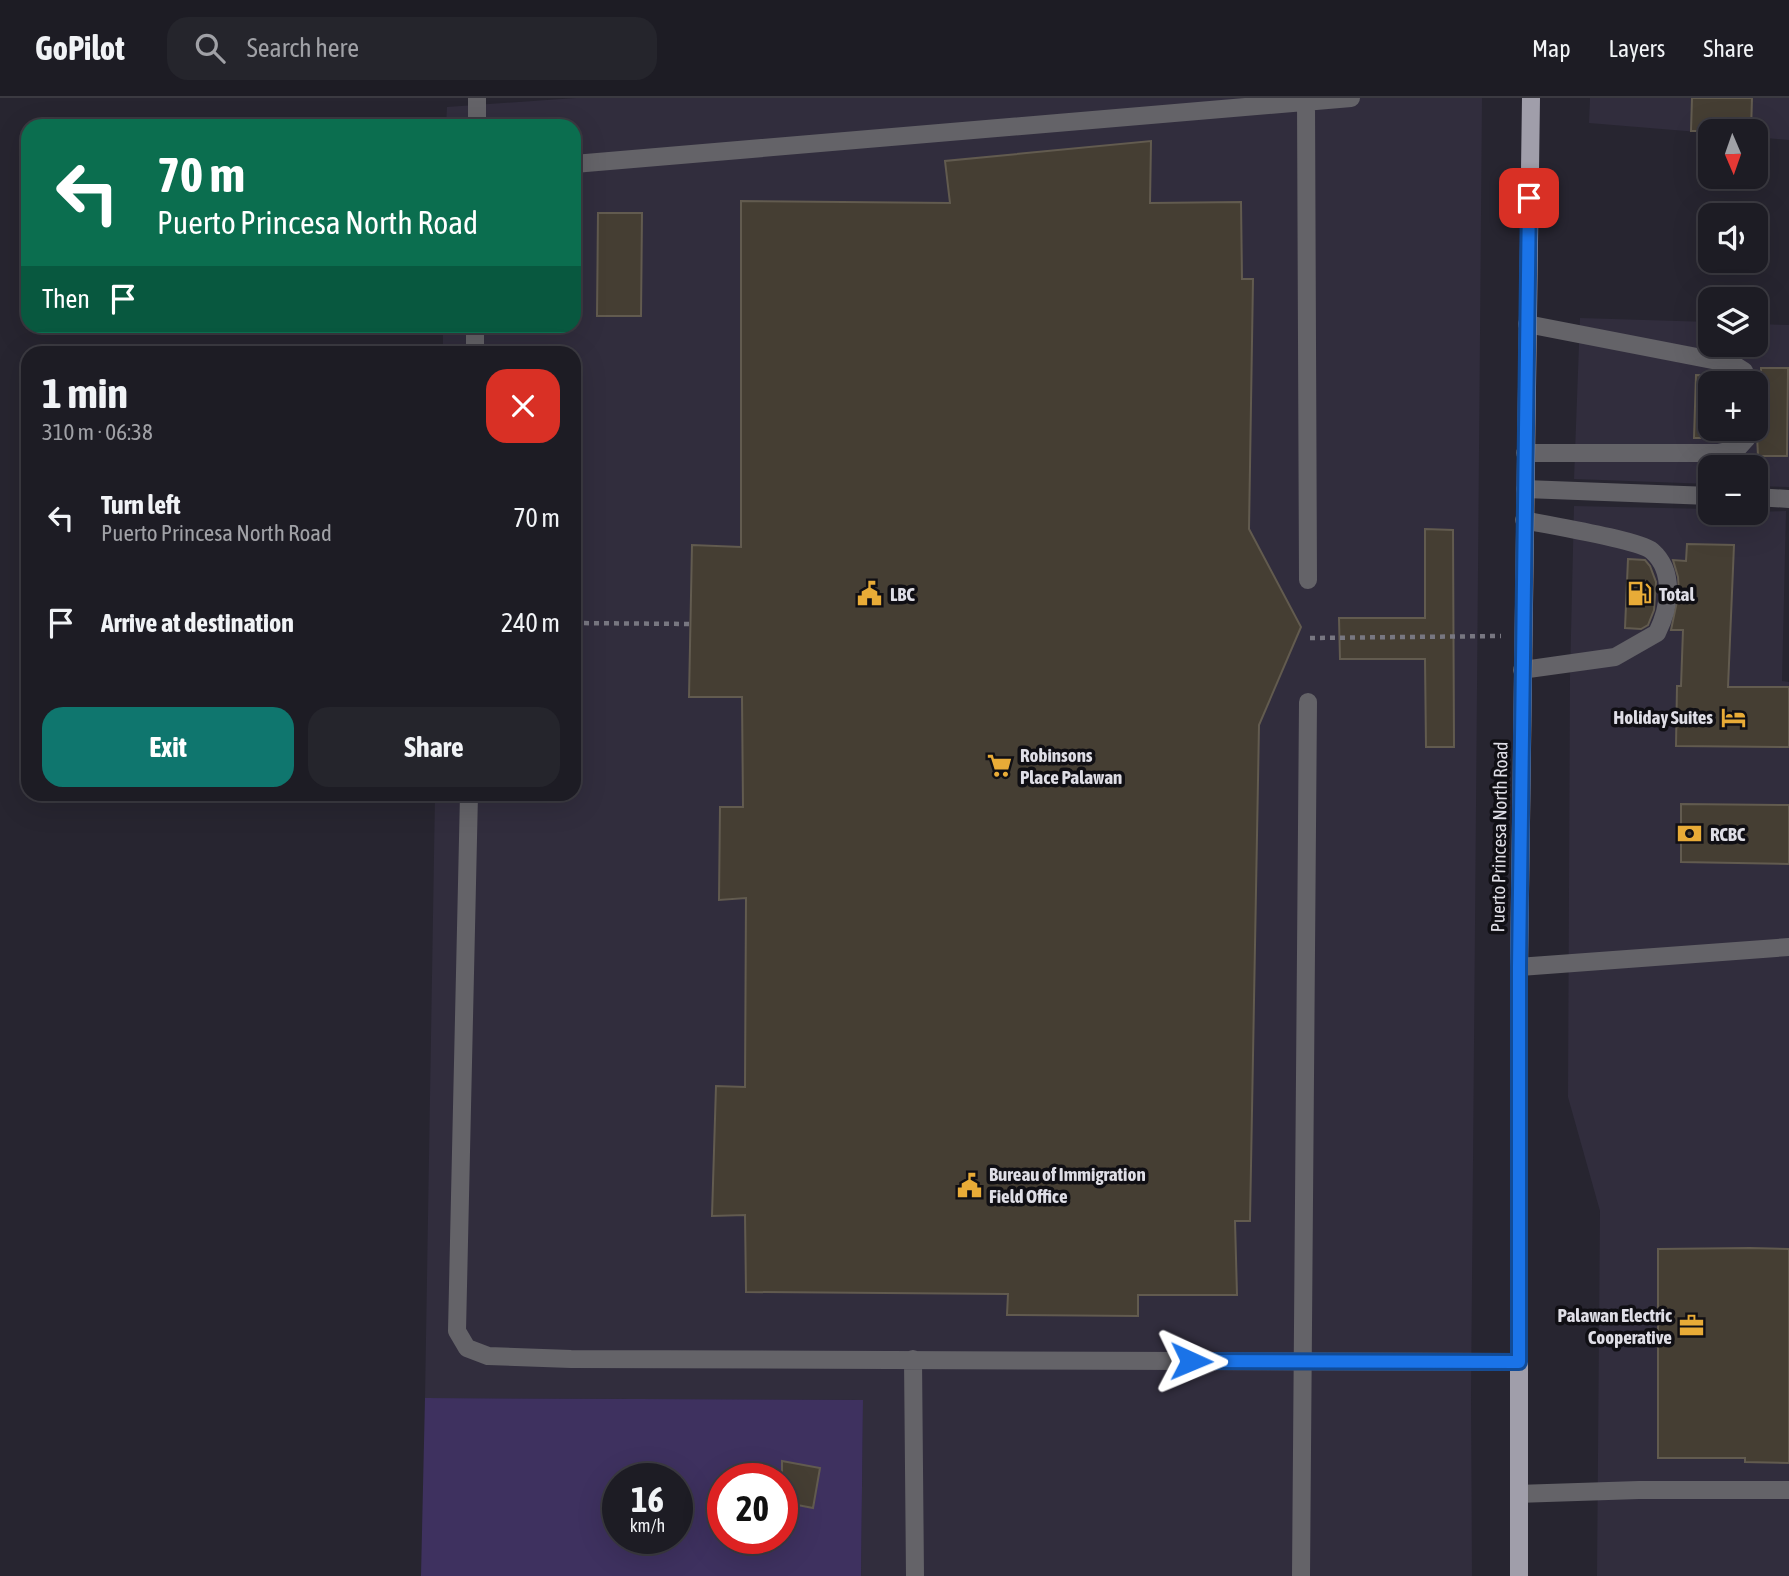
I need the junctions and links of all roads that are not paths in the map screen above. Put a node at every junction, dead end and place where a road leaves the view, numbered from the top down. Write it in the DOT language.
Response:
graph roads {
  1 [pos="477,98"];
  2 [pos="1351,98"];
  3 [pos="1531,98"];
  4 [pos="1306,102"];
  5 [pos="477,119"];
  6 [pos="581,163"];
  7 [pos="1527,324"];
  8 [pos="1744,371"];
  9 [pos="1744,441"];
  10 [pos="1525,453"];
  11 [pos="1525,489"];
  12 [pos="1698,496"];
  13 [pos="1768,498"];
  14 [pos="1789,499"];
  15 [pos="1524,520"];
  16 [pos="1308,580"];
  17 [pos="1522,670"];
  18 [pos="1308,702"];
  19 [pos="469,801"];
  20 [pos="1789,947"];
  21 [pos="1519,967"];
  22 [pos="913,1359"];
  23 [pos="1302,1362"];
  24 [pos="1519,1362"];
  25 [pos="1789,1490"];
  26 [pos="1519,1494"];
  27 [pos="915,1576"];
  28 [pos="1301,1576"];
  29 [pos="1519,1576"];
  1 -- 5 [label="lane"];
  2 -- 4 [label="lane"];
  3 -- 7 [label="main road, Puerto Princesa North Road"];
  4 -- 6 [label="lane"];
  4 -- 16 [label="lane"];
  7 -- 8 [label="lane"];
  7 -- 10 [label="main road, Puerto Princesa North Road"];
  9 -- 10 [label="lane"];
  10 -- 11 [label="main road, Puerto Princesa North Road"];
  11 -- 12 [label="lane"];
  11 -- 15 [label="main road, Puerto Princesa North Road"];
  13 -- 14 [label="lane"];
  15 -- 17 [label="main road, Puerto Princesa North Road"];
  15 -- 17 [label="lane"];
  17 -- 21 [label="main road, Puerto Princesa North Road"];
  18 -- 23 [label="lane"];
  19 -- 22 [label="lane"];
  20 -- 21 [label="lane"];
  21 -- 24 [label="main road, Puerto Princesa North Road"];
  22 -- 23 [label="lane"];
  22 -- 27 [label="lane"];
  23 -- 24 [label="lane"];
  23 -- 28 [label="lane"];
  24 -- 26 [label="main road, Puerto Princesa North Road"];
  25 -- 26 [label="lane"];
  26 -- 29 [label="main road, Puerto Princesa North Road"];
}
